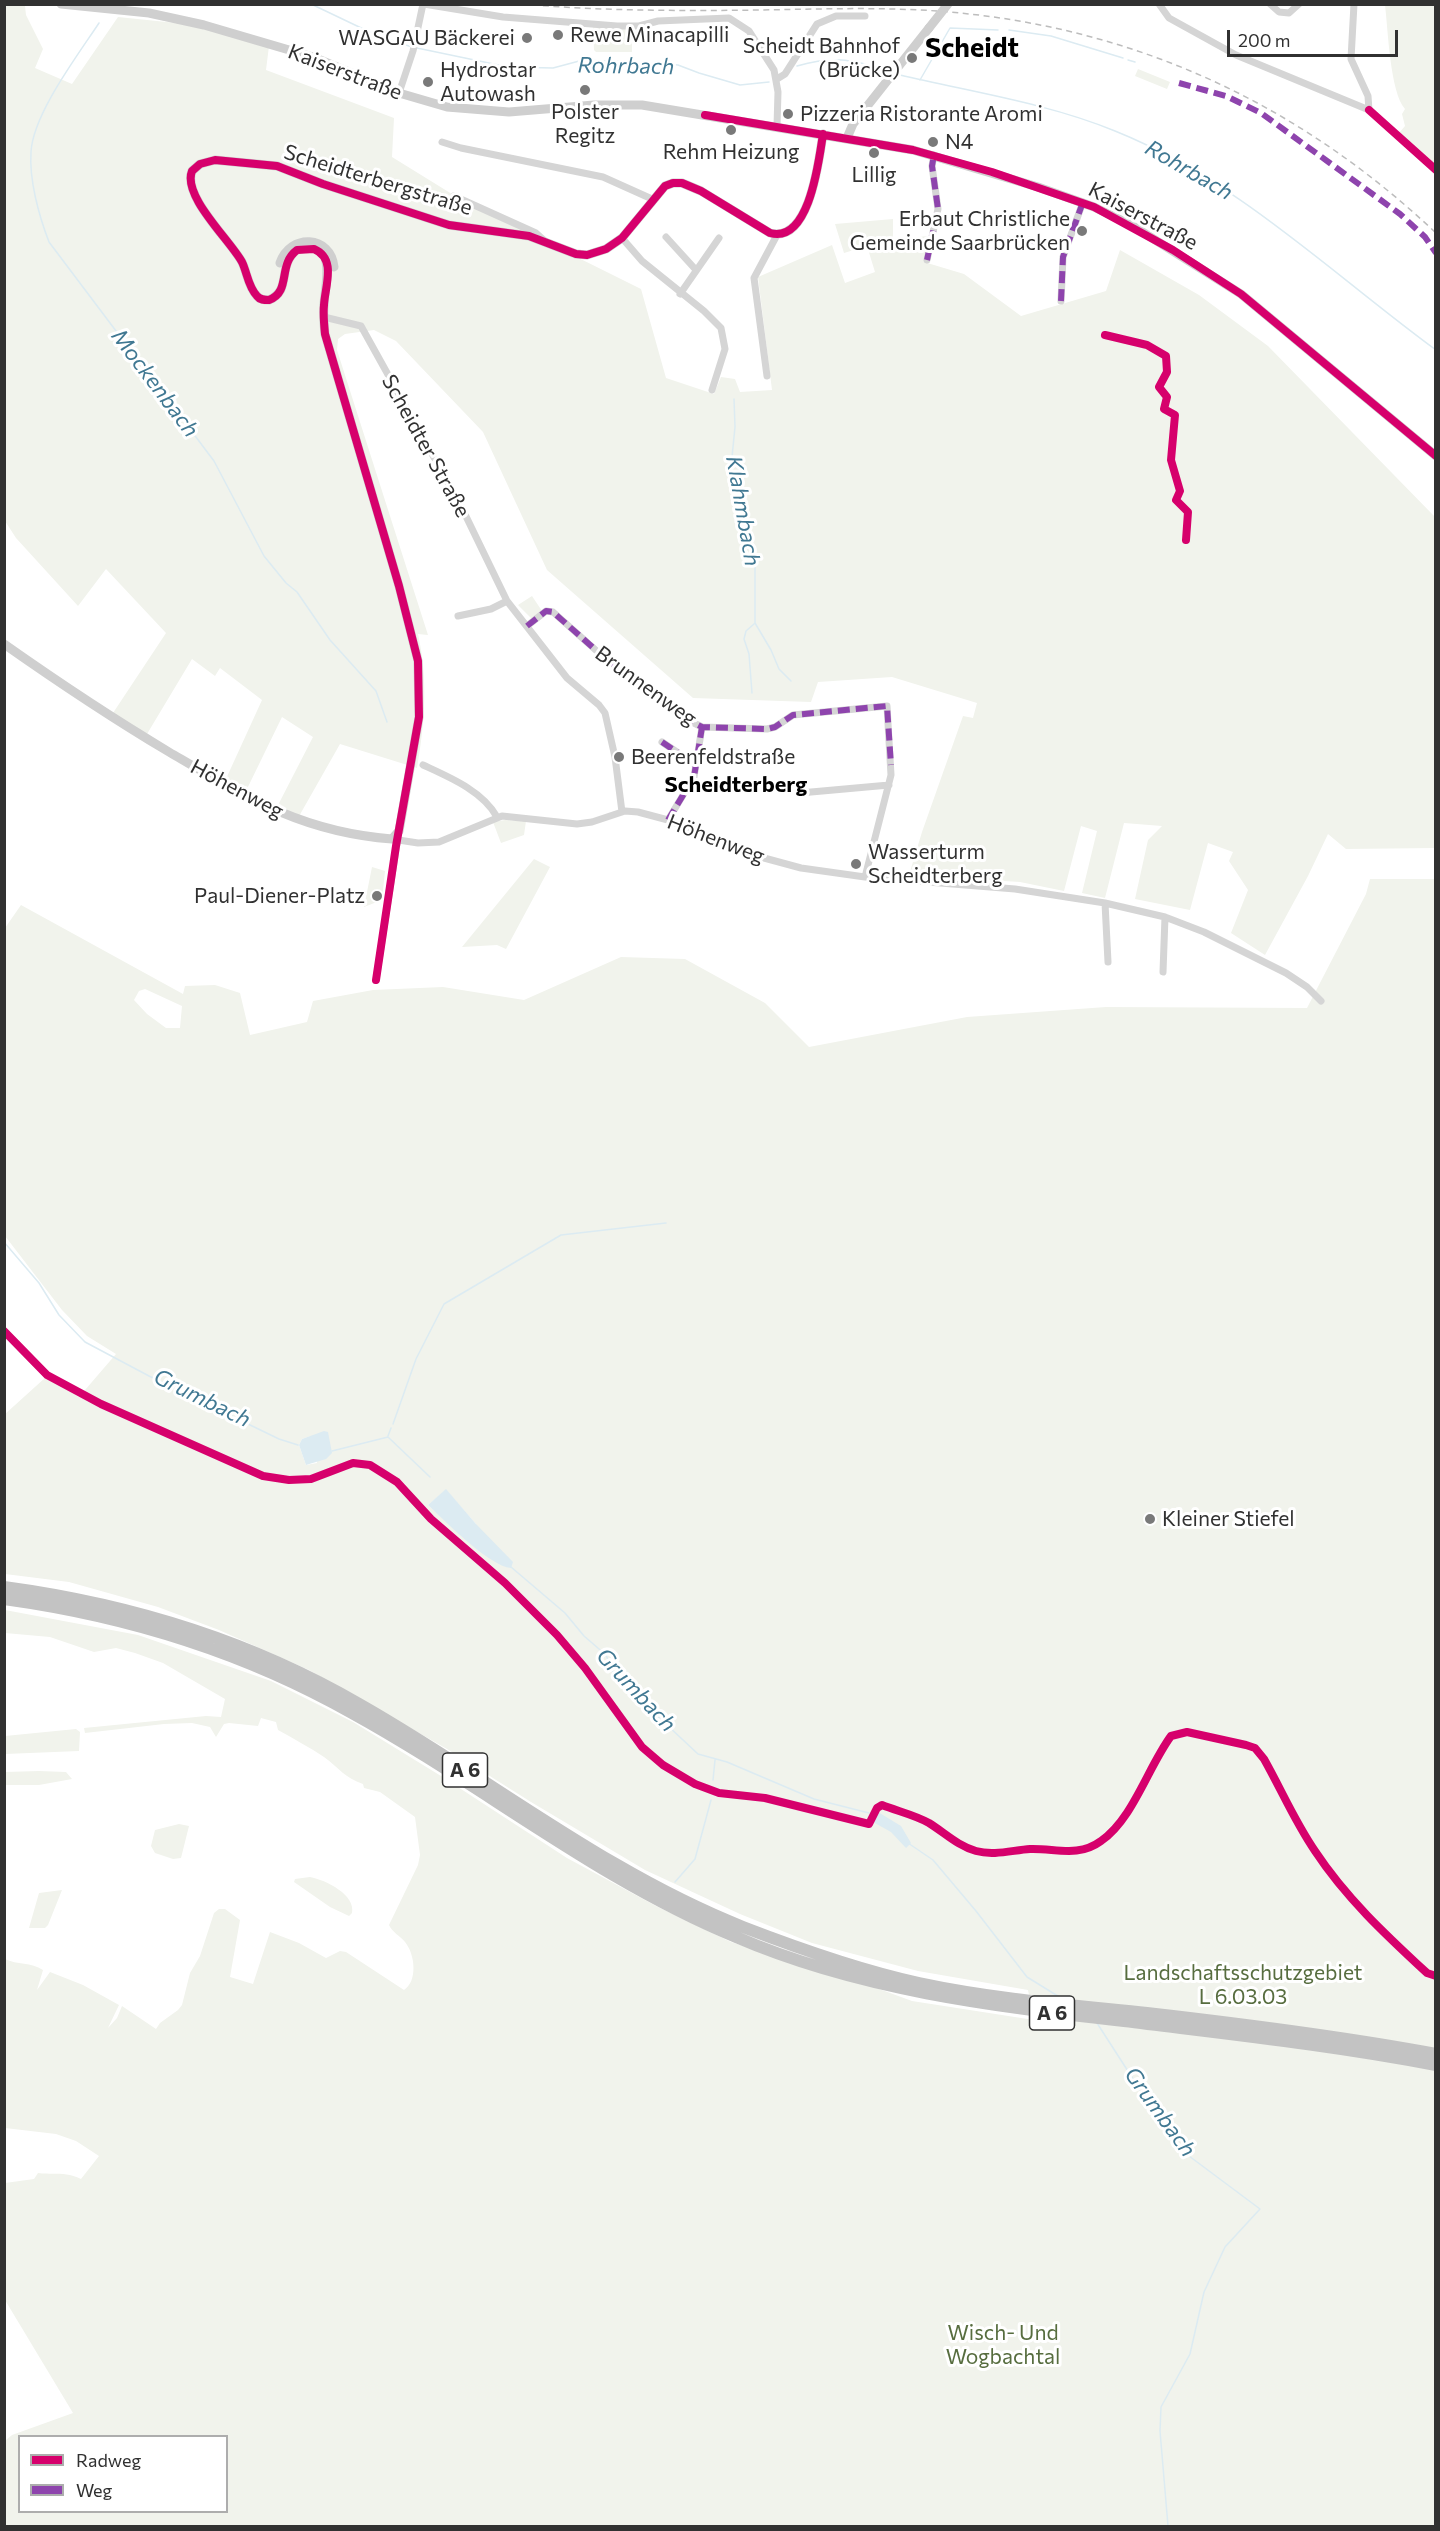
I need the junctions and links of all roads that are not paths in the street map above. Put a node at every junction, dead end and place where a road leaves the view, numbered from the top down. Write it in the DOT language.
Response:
graph roads {
  1 [pos="61,4"];
  2 [pos="423,4"];
  3 [pos="948,4"];
  4 [pos="1159,4"];
  5 [pos="1270,4"];
  6 [pos="1299,4"];
  7 [pos="1354,4"];
  8 [pos="865,16"];
  9 [pos="777,79"];
  10 [pos="399,93"];
  11 [pos="777,126"];
  12 [pos="823,135"];
  13 [pos="847,138"];
  14 [pos="442,142"];
  15 [pos="934,155"];
  16 [pos="454,196"];
  17 [pos="652,199"];
  18 [pos="1083,202"];
  19 [pos="777,235"];
  20 [pos="622,237"];
  21 [pos="666,237"];
  22 [pos="719,238"];
  23 [pos="1030,240"];
  24 [pos="550,245"];
  25 [pos="1066,247"];
  26 [pos="927,260"];
  27 [pos="696,270"];
  28 [pos="681,294"];
  29 [pos="1062,301"];
  30 [pos="324,317"];
  31 [pos="767,375"];
  32 [pos="712,390"];
  33 [pos="1436,456"];
  34 [pos="507,601"];
  35 [pos="458,616"];
  36 [pos="527,626"];
  37 [pos="4,644"];
  38 [pos="702,728"];
  39 [pos="662,742"];
  40 [pos="423,765"];
  41 [pos="696,765"];
  42 [pos="889,785"];
  43 [pos="800,793"];
  44 [pos="622,812"];
  45 [pos="497,817"];
  46 [pos="668,820"];
  47 [pos="396,837"];
  48 [pos="865,877"];
  49 [pos="1105,903"];
  50 [pos="1165,917"];
  51 [pos="1107,962"];
  52 [pos="1163,972"];
  53 [pos="376,980"];
  54 [pos="1321,1001"];
  55 [pos="4,1331"];
  56 [pos="47,1375"];
  57 [pos="4,1587"];
  58 [pos="4,1599"];
  59 [pos="914,1987"];
  60 [pos="1193,2024"];
  61 [pos="1436,2054"];
  62 [pos="1436,2065"];
  1 -- 10 [label="street, Kaiserstraße"];
  2 -- 9 [label="street"];
  2 -- 10 [label="street"];
  3 -- 13 [label="street, bridge"];
  4 -- 7 [label="street"];
  5 -- 6 [label="street"];
  8 -- 9 [label="street"];
  9 -- 11 [label="street"];
  10 -- 11 [label="street, Kaiserstraße"];
  11 -- 12 [label="street, Kaiserstraße"];
  12 -- 13 [label="street, Kaiserstraße"];
  12 -- 19 [label="street"];
  13 -- 15 [label="street, Kaiserstraße"];
  14 -- 17 [label="street"];
  15 -- 18 [label="street, Kaiserstraße"];
  15 -- 26 [label="street"];
  16 -- 24 [label="street, Scheidterbergstraße"];
  17 -- 19 [label="street, Scheidterbergstraße"];
  17 -- 20 [label="street, Scheidterbergstraße"];
  18 -- 25 [label="street"];
  18 -- 33 [label="street, Kaiserstraße"];
  19 -- 31 [label="street"];
  20 -- 24 [label="street, Scheidterbergstraße"];
  20 -- 28 [label="street"];
  21 -- 27 [label="street"];
  22 -- 27 [label="street"];
  23 -- 25 [label="street"];
  24 -- 30 [label="street, Scheidterbergstraße"];
  25 -- 29 [label="street"];
  27 -- 28 [label="street"];
  28 -- 32 [label="street"];
  30 -- 34 [label="street, Scheidter Straße"];
  30 -- 47 [label="street, Scheidterbergstraße"];
  34 -- 35 [label="street"];
  34 -- 36 [label="street, Scheidter Straße"];
  36 -- 38 [label="street, Brunnenweg"];
  36 -- 44 [label="street, Scheidter Straße"];
  37 -- 47 [label="street, Höhenweg"];
  38 -- 41 [label="street"];
  38 -- 42 [label="street, Brunnenweg"];
  39 -- 41 [label="street"];
  40 -- 45 [label="street"];
  41 -- 46 [label="street"];
  42 -- 43 [label="street"];
  42 -- 48 [label="street"];
  44 -- 45 [label="street, Höhenweg"];
  44 -- 46 [label="street, Höhenweg"];
  45 -- 47 [label="street, Höhenweg"];
  46 -- 48 [label="street, Höhenweg"];
  47 -- 53 [label="street"];
  48 -- 49 [label="street"];
  49 -- 50 [label="street"];
  49 -- 51 [label="street"];
  50 -- 52 [label="street"];
  50 -- 54 [label="street"];
  55 -- 56 [label="street"];
  57 -- 59 [label="highway, A 6"];
  58 -- 59 [label="highway, A 6"];
  59 -- 60 [label="highway, A 6"];
  60 -- 61 [label="highway, A 6"];
  60 -- 62 [label="highway, A 6"];
}
